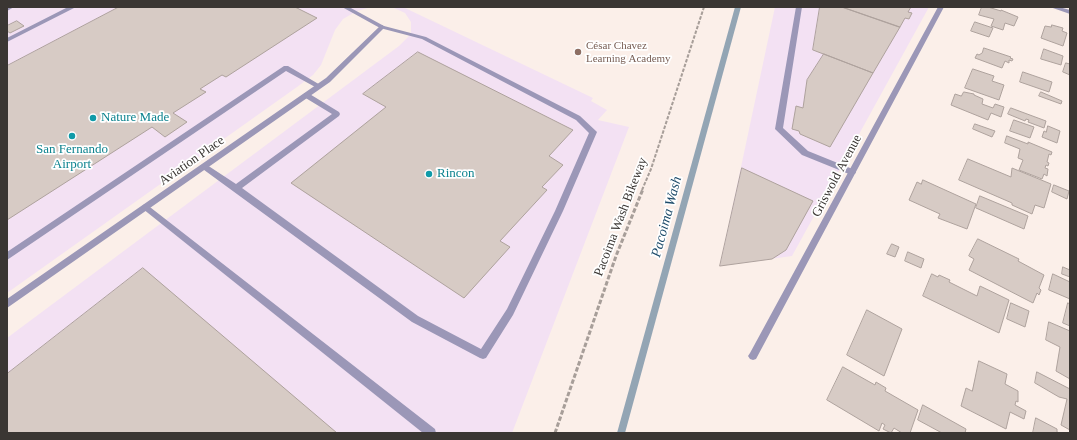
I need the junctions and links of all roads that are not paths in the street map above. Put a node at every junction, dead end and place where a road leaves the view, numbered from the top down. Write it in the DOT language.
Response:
graph roads {
  1 [pos="11,7"];
  2 [pos="73,7"];
  3 [pos="345,7"];
  4 [pos="799,7"];
  5 [pos="941,7"];
  6 [pos="1053,7"];
  7 [pos="7,9"];
  8 [pos="1070,12"];
  9 [pos="382,27"];
  10 [pos="7,40"];
  11 [pos="319,86"];
  12 [pos="306,95"];
  13 [pos="204,167"];
  14 [pos="852,172"];
  15 [pos="236,188"];
  16 [pos="146,207"];
  17 [pos="7,256"];
  18 [pos="7,304"];
  19 [pos="753,356"];
  20 [pos="431,433"];
  1 -- 7 [label="street"];
  2 -- 10 [label="street"];
  3 -- 9 [label="street"];
  4 -- 14 [label="street"];
  5 -- 14 [label="street, Griswold Avenue"];
  6 -- 8 [label="street"];
  9 -- 11 [label="street, Aviation Place"];
  9 -- 15 [label="street"];
  11 -- 12 [label="street, Aviation Place"];
  11 -- 17 [label="street"];
  12 -- 13 [label="street, Aviation Place"];
  12 -- 15 [label="street"];
  13 -- 15 [label="street"];
  13 -- 16 [label="street, Aviation Place"];
  14 -- 19 [label="street, Griswold Avenue"];
  16 -- 18 [label="street, Aviation Place"];
  16 -- 20 [label="street"];
}
